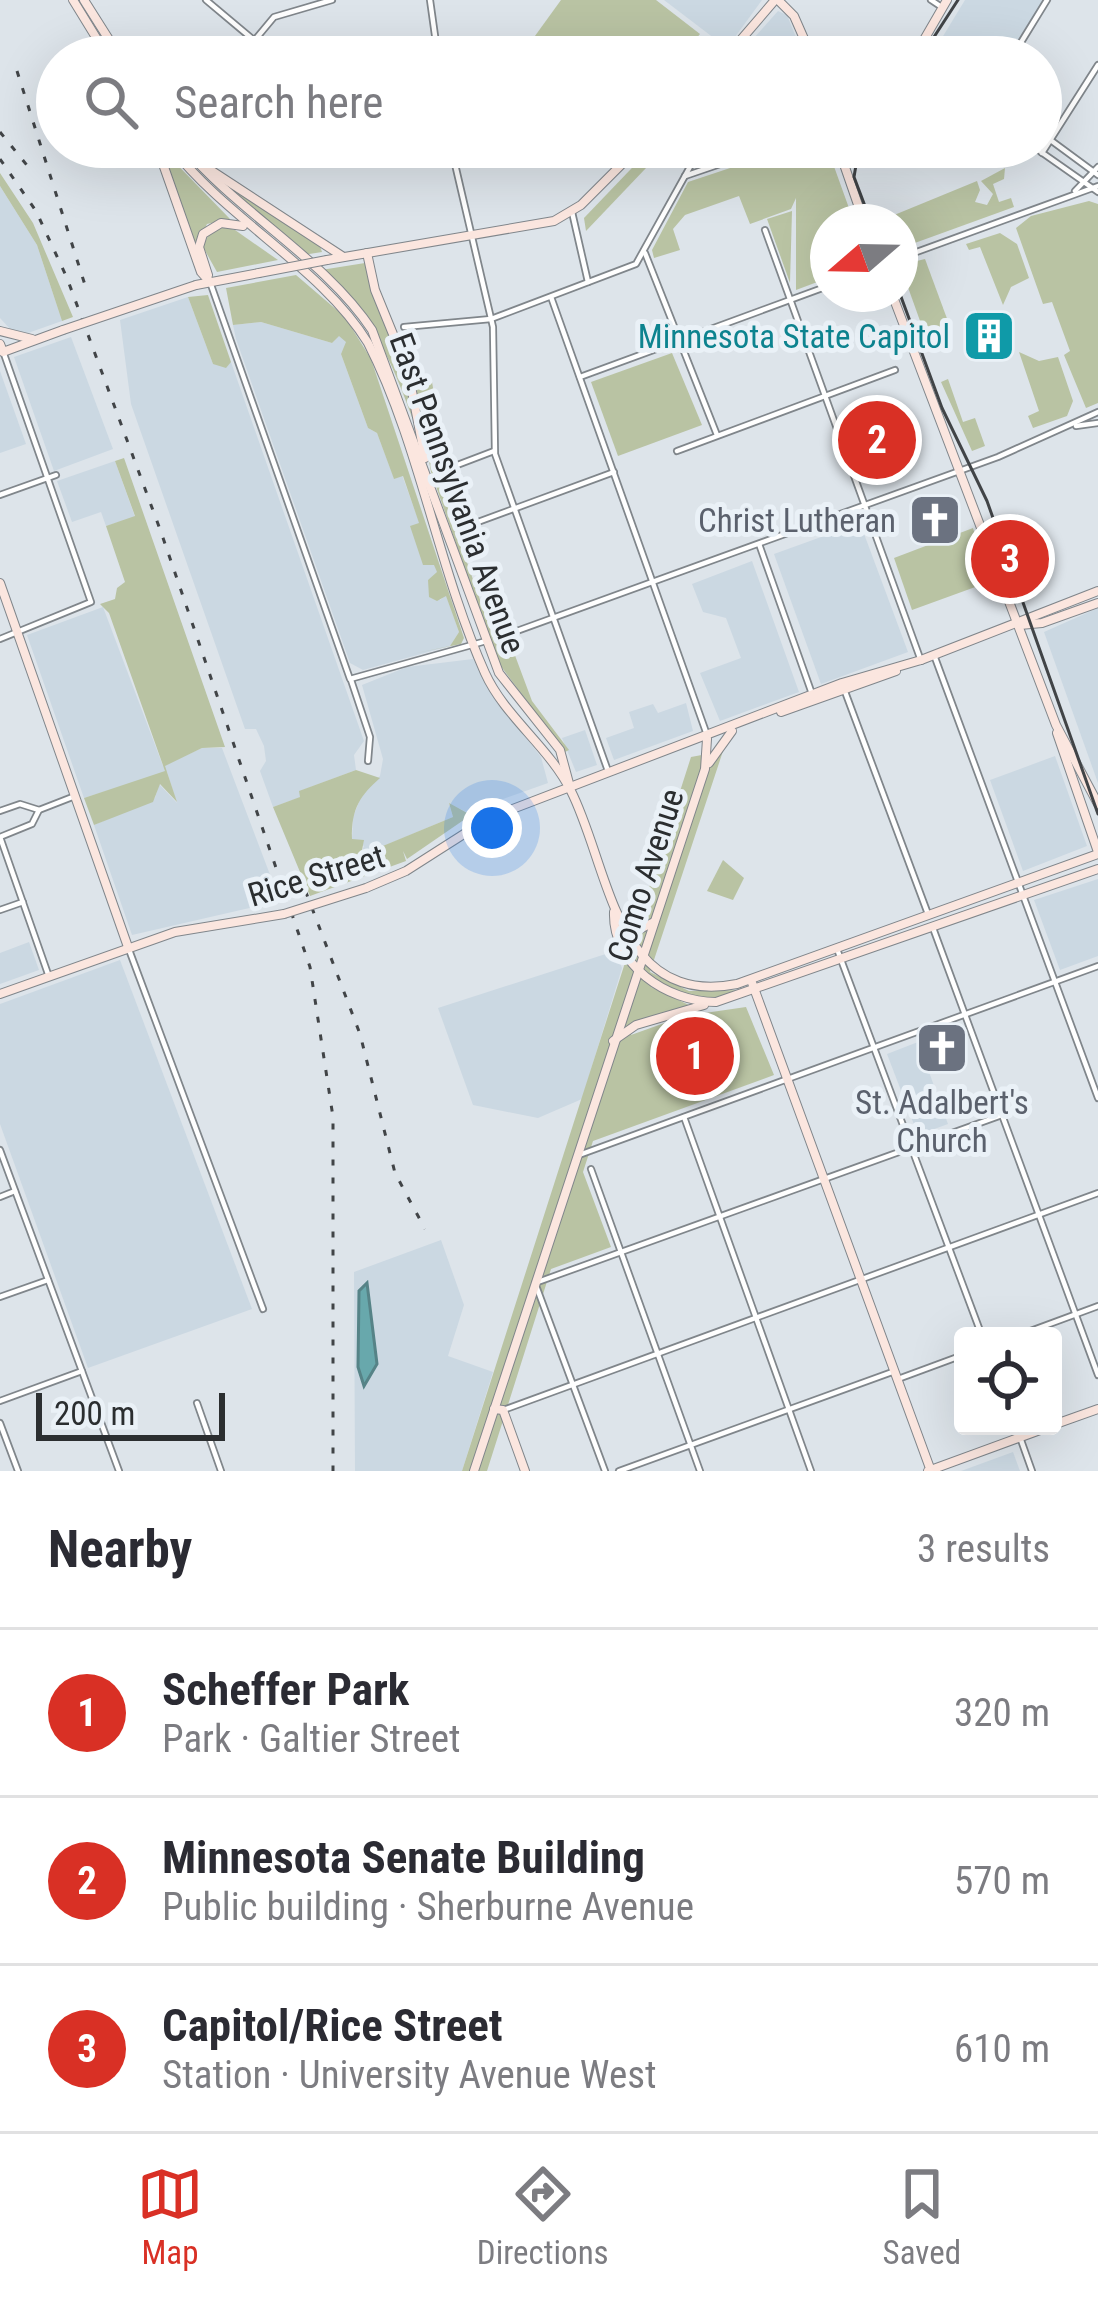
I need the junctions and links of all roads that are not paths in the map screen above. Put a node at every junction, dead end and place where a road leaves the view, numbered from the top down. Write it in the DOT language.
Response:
graph roads {
  1 [pos="73,0"];
  2 [pos="84,0"];
  3 [pos="206,0"];
  4 [pos="332,0"];
  5 [pos="430,0"];
  6 [pos="776,0"];
  7 [pos="931,0"];
  8 [pos="1047,0"];
  9 [pos="945,4"];
  10 [pos="95,36"];
  11 [pos="107,36"];
  12 [pos="249,36"];
  13 [pos="257,36"];
  14 [pos="435,36"];
  15 [pos="744,36"];
  16 [pos="803,36"];
  17 [pos="926,36"];
  18 [pos="1025,36"];
  19 [pos="1098,65"];
  20 [pos="1062,124"];
  21 [pos="1062,148"];
  22 [pos="164,168"];
  23 [pos="192,168"];
  24 [pos="204,168"];
  25 [pos="207,168"];
  26 [pos="456,168"];
  27 [pos="617,168"];
  28 [pos="689,168"];
  29 [pos="708,168"];
  30 [pos="845,168"];
  31 [pos="1062,168"];
  32 [pos="1097,171"];
  33 [pos="685,176"];
  34 [pos="1084,184"];
  35 [pos="1097,190"];
  36 [pos="1070,195"];
  37 [pos="858,204"];
  38 [pos="572,212"];
  39 [pos="764,230"];
  40 [pos="253,232"];
  41 [pos="471,236"];
  42 [pos="918,251"];
  43 [pos="367,253"];
  44 [pos="645,253"];
  45 [pos="343,257"];
  46 [pos="210,282"];
  47 [pos="588,282"];
  48 [pos="810,294"];
  49 [pos="551,297"];
  50 [pos="790,302"];
  51 [pos="899,312"];
  52 [pos="491,319"];
  53 [pos="404,327"];
  54 [pos="0,331"];
  55 [pos="39,338"];
  56 [pos="678,343"];
  57 [pos="1,349"];
  58 [pos="895,370"];
  59 [pos="580,377"];
  60 [pos="825,396"];
  61 [pos="1098,412"];
  62 [pos="1098,423"];
  63 [pos="1076,426"];
  64 [pos="718,435"];
  65 [pos="494,451"];
  66 [pos="676,451"];
  67 [pos="452,467"];
  68 [pos="963,470"];
  69 [pos="614,472"];
  70 [pos="56,475"];
  71 [pos="47,478"];
  72 [pos="430,483"];
  73 [pos="0,495"];
  74 [pos="864,505"];
  75 [pos="514,508"];
  76 [pos="467,526"];
  77 [pos="759,544"];
  78 [pos="654,582"];
  79 [pos="0,583"];
  80 [pos="1098,591"];
  81 [pos="1098,603"];
  82 [pos="554,618"];
  83 [pos="1018,625"];
  84 [pos="16,630"];
  85 [pos="503,636"];
  86 [pos="0,639"];
  87 [pos="486,640"];
  88 [pos="475,645"];
  89 [pos="934,655"];
  90 [pos="921,660"];
  91 [pos="350,679"];
  92 [pos="844,688"];
  93 [pos="813,699"];
  94 [pos="1056,725"];
  95 [pos="733,729"];
  96 [pos="706,739"];
  97 [pos="368,760"];
  98 [pos="705,769"];
  99 [pos="610,774"];
  100 [pos="570,788"];
  101 [pos="75,796"];
  102 [pos="1098,804"];
  103 [pos="39,810"];
  104 [pos="0,811"];
  105 [pos="0,837"];
  106 [pos="1098,853"];
  107 [pos="1098,869"];
  108 [pos="1018,883"];
  109 [pos="1023,895"];
  110 [pos="23,902"];
  111 [pos="0,910"];
  112 [pos="614,910"];
  113 [pos="928,916"];
  114 [pos="655,921"];
  115 [pos="624,928"];
  116 [pos="933,928"];
  117 [pos="128,947"];
  118 [pos="837,949"];
  119 [pos="644,957"];
  120 [pos="842,961"];
  121 [pos="1098,966"];
  122 [pos="639,970"];
  123 [pos="49,976"];
  124 [pos="751,980"];
  125 [pos="1055,981"];
  126 [pos="755,992"];
  127 [pos="0,994"];
  128 [pos="716,1002"];
  129 [pos="964,1015"];
  130 [pos="612,1042"];
  131 [pos="875,1048"];
  132 [pos="787,1079"];
  133 [pos="1098,1099"];
  134 [pos="1001,1114"];
  135 [pos="684,1118"];
  136 [pos="912,1148"];
  137 [pos="0,1150"];
  138 [pos="576,1156"];
  139 [pos="591,1169"];
  140 [pos="824,1180"];
  141 [pos="15,1191"];
  142 [pos="1098,1193"];
  143 [pos="0,1197"];
  144 [pos="1039,1214"];
  145 [pos="720,1218"];
  146 [pos="949,1247"];
  147 [pos="622,1254"];
  148 [pos="861,1279"];
  149 [pos="48,1280"];
  150 [pos="535,1282"];
  151 [pos="0,1297"];
  152 [pos="1098,1306"];
  153 [pos="262,1309"];
  154 [pos="1076,1314"];
  155 [pos="756,1316"];
  156 [pos="979,1327"];
  157 [pos="1041,1327"];
  158 [pos="658,1352"];
  159 [pos="954,1358"];
  160 [pos="82,1371"];
  161 [pos="896,1375"];
  162 [pos="1098,1375"];
  163 [pos="573,1383"];
  164 [pos="0,1401"];
  165 [pos="197,1402"];
  166 [pos="789,1409"];
  167 [pos="1098,1409"];
  168 [pos="498,1410"];
  169 [pos="1062,1422"];
  170 [pos="0,1423"];
  171 [pos="1025,1435"];
  172 [pos="1020,1437"];
  173 [pos="691,1445"];
  174 [pos="930,1470"];
  175 [pos="18,1471"];
  176 [pos="119,1471"];
  177 [pos="221,1471"];
  178 [pos="474,1471"];
  179 [pos="525,1471"];
  180 [pos="605,1471"];
  181 [pos="619,1471"];
  182 [pos="700,1471"];
  183 [pos="812,1471"];
  184 [pos="1032,1471"];
  1 -- 10 [label="main road"];
  2 -- 11 [label="main road"];
  3 -- 12 [label="street"];
  4 -- 13 [label="street"];
  5 -- 14 [label="street"];
  6 -- 15 [label="main road"];
  6 -- 16 [label="main road"];
  7 -- 9 [label="street"];
  8 -- 18 [label="street"];
  9 -- 17 [label="main road"];
  19 -- 20 [label="street"];
  21 -- 32 [label="street"];
  22 -- 46 [label="main road"];
  23 -- 40 [label="main road, East Pennsylvania Avenue"];
  24 -- 72 [label="main road, East Pennsylvania Avenue"];
  25 -- 45 [label="main road"];
  26 -- 41 [label="street"];
  27 -- 38 [label="main road"];
  28 -- 33 [label="street"];
  29 -- 33 [label="street"];
  30 -- 37 [label="main road"];
  31 -- 34 [label="street"];
  32 -- 34 [label="street"];
  33 -- 44 [label="street"];
  34 -- 35 [label="street"];
  34 -- 36 [label="street"];
  35 -- 36 [label="street"];
  36 -- 42 [label="street"];
  38 -- 41 [label="main road"];
  38 -- 47 [label="street"];
  39 -- 50 [label="street"];
  40 -- 46 [label="main road"];
  40 -- 88 [label="main road, East Pennsylvania Avenue"];
  41 -- 43 [label="main road"];
  41 -- 52 [label="street"];
  43 -- 45 [label="main road"];
  43 -- 72 [label="main road"];
  44 -- 47 [label="street"];
  44 -- 56 [label="street"];
  45 -- 46 [label="main road, bridge"];
  46 -- 55 [label="main road, bridge"];
  46 -- 91 [label="street"];
  47 -- 49 [label="street"];
  48 -- 50 [label="street"];
  49 -- 52 [label="street"];
  49 -- 59 [label="street, Como Avenue"];
  50 -- 56 [label="street"];
  50 -- 60 [label="street"];
  51 -- 68 [label="main road"];
  52 -- 53 [label="street"];
  52 -- 65 [label="street"];
  54 -- 55 [label="main road"];
  55 -- 57 [label="main road"];
  56 -- 59 [label="street"];
  56 -- 64 [label="street"];
  57 -- 71 [label="street"];
  58 -- 60 [label="street"];
  59 -- 69 [label="street, Como Avenue"];
  60 -- 64 [label="street"];
  60 -- 74 [label="street"];
  61 -- 63 [label="street"];
  62 -- 63 [label="street"];
  63 -- 68 [label="street"];
  64 -- 66 [label="street"];
  65 -- 67 [label="street"];
  65 -- 75 [label="street"];
  68 -- 74 [label="street"];
  68 -- 83 [label="main road"];
  69 -- 75 [label="street"];
  69 -- 78 [label="street, Como Avenue"];
  70 -- 71 [label="street"];
  71 -- 73 [label="street"];
  71 -- 84 [label="street"];
  72 -- 87 [label="main road, East Pennsylvania Avenue"];
  74 -- 77 [label="street"];
  74 -- 90 [label="street"];
  75 -- 76 [label="street"];
  75 -- 82 [label="street"];
  77 -- 78 [label="street"];
  77 -- 93 [label="street"];
  78 -- 82 [label="street"];
  78 -- 96 [label="street, Como Avenue"];
  79 -- 84 [label="main road"];
  80 -- 83 [label="main road, Rice Street"];
  81 -- 83 [label="main road, Rice Street"];
  82 -- 85 [label="street"];
  82 -- 99 [label="street"];
  83 -- 89 [label="main road, Rice Street"];
  83 -- 94 [label="main road"];
  84 -- 86 [label="street"];
  84 -- 101 [label="main road"];
  87 -- 88 [label="street"];
  87 -- 100 [label="main road, East Pennsylvania Avenue"];
  88 -- 91 [label="street"];
  88 -- 100 [label="main road, East Pennsylvania Avenue"];
  89 -- 90 [label="main road, Rice Street"];
  89 -- 108 [label="street"];
  90 -- 92 [label="main road, Rice Street"];
  91 -- 97 [label="street"];
  92 -- 93 [label="main road, Rice Street"];
  92 -- 113 [label="street"];
  93 -- 95 [label="main road, Rice Street"];
  94 -- 102 [label="main road"];
  94 -- 106 [label="main road"];
  95 -- 96 [label="main road, Rice Street"];
  95 -- 98 [label="main road"];
  96 -- 98 [label="main road, Como Avenue"];
  96 -- 99 [label="main road, Rice Street"];
  98 -- 114 [label="main road, Como Avenue"];
  99 -- 100 [label="main road, Rice Street"];
  100 -- 112 [label="main road"];
  100 -- 117 [label="main road, Rice Street, bridge"];
  101 -- 103 [label="street"];
  101 -- 117 [label="main road"];
  103 -- 104 [label="street"];
  103 -- 105 [label="street"];
  105 -- 110 [label="street"];
  106 -- 108 [label="main road"];
  107 -- 109 [label="main road"];
  108 -- 109 [label="street"];
  108 -- 113 [label="main road"];
  109 -- 116 [label="main road"];
  109 -- 125 [label="street"];
  110 -- 111 [label="street"];
  110 -- 123 [label="street"];
  112 -- 115 [label="main road"];
  112 -- 122 [label="main road"];
  113 -- 118 [label="main road"];
  114 -- 115 [label="main road"];
  114 -- 119 [label="main road, Como Avenue"];
  115 -- 119 [label="main road"];
  116 -- 120 [label="main road"];
  116 -- 129 [label="street"];
  117 -- 123 [label="main road, Rice Street"];
  117 -- 153 [label="street"];
  118 -- 120 [label="street"];
  118 -- 124 [label="main road"];
  119 -- 122 [label="main road, Como Avenue"];
  119 -- 124 [label="main road"];
  120 -- 126 [label="main road"];
  120 -- 131 [label="street"];
  121 -- 125 [label="street"];
  122 -- 128 [label="main road"];
  122 -- 130 [label="main road, Como Avenue"];
  123 -- 127 [label="main road, Rice Street"];
  124 -- 126 [label="main road"];
  125 -- 129 [label="street"];
  125 -- 133 [label="street"];
  126 -- 128 [label="main road"];
  126 -- 132 [label="main road"];
  128 -- 130 [label="main road"];
  129 -- 131 [label="street"];
  129 -- 134 [label="street"];
  130 -- 138 [label="main road, Como Avenue"];
  131 -- 132 [label="street"];
  131 -- 136 [label="street"];
  132 -- 135 [label="street"];
  132 -- 140 [label="main road"];
  134 -- 136 [label="street"];
  134 -- 144 [label="street"];
  135 -- 138 [label="street"];
  135 -- 145 [label="street"];
  136 -- 140 [label="street"];
  136 -- 146 [label="street"];
  137 -- 141 [label="street"];
  138 -- 150 [label="main road, Como Avenue"];
  139 -- 147 [label="street"];
  140 -- 145 [label="street"];
  140 -- 148 [label="main road"];
  141 -- 143 [label="street"];
  141 -- 149 [label="street"];
  142 -- 144 [label="street"];
  144 -- 146 [label="street"];
  144 -- 154 [label="street"];
  145 -- 147 [label="street"];
  145 -- 155 [label="street"];
  146 -- 148 [label="street"];
  146 -- 156 [label="street"];
  147 -- 150 [label="street"];
  147 -- 158 [label="street"];
  148 -- 155 [label="street"];
  148 -- 161 [label="main road"];
  149 -- 151 [label="street"];
  149 -- 160 [label="street"];
  150 -- 163 [label="street"];
  150 -- 168 [label="main road, Como Avenue"];
  152 -- 154 [label="street"];
  154 -- 157 [label="street"];
  154 -- 162 [label="street"];
  155 -- 158 [label="street"];
  155 -- 166 [label="street"];
  158 -- 163 [label="street"];
  158 -- 173 [label="street"];
  159 -- 161 [label="street"];
  160 -- 164 [label="street"];
  160 -- 176 [label="street"];
  161 -- 166 [label="street"];
  161 -- 174 [label="main road"];
  163 -- 168 [label="street"];
  163 -- 180 [label="street"];
  165 -- 177 [label="street"];
  166 -- 173 [label="street"];
  166 -- 183 [label="street"];
  167 -- 169 [label="main road"];
  168 -- 178 [label="main road, Como Avenue"];
  168 -- 179 [label="main road"];
  170 -- 175 [label="street"];
  171 -- 172 [label="main road"];
  172 -- 174 [label="main road"];
  172 -- 184 [label="street"];
  173 -- 181 [label="street"];
  173 -- 182 [label="street"];
}
